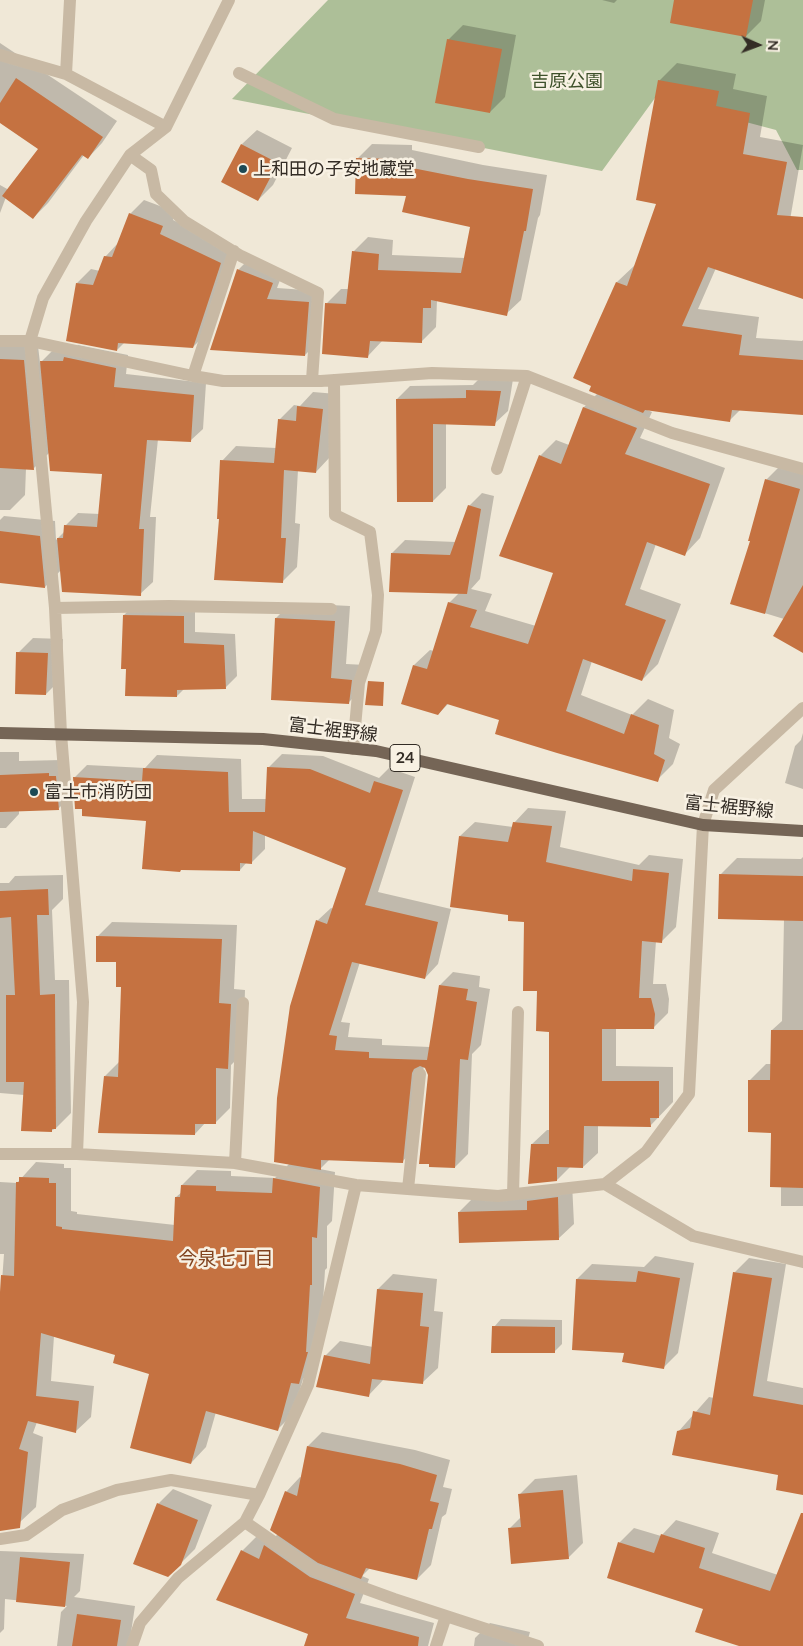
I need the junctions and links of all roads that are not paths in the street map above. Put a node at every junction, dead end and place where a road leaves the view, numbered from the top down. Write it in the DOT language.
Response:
graph roads {
  1 [pos="70,0"];
  2 [pos="229,0"];
  3 [pos="0,54"];
  4 [pos="239,73"];
  5 [pos="66,74"];
  6 [pos="166,127"];
  7 [pos="479,147"];
  8 [pos="130,155"];
  9 [pos="234,251"];
  10 [pos="0,341"];
  11 [pos="30,341"];
  12 [pos="193,376"];
  13 [pos="527,376"];
  14 [pos="312,380"];
  15 [pos="334,380"];
  16 [pos="497,469"];
  17 [pos="803,469"];
  18 [pos="56,608"];
  19 [pos="331,609"];
  20 [pos="803,708"];
  21 [pos="0,733"];
  22 [pos="61,734"];
  23 [pos="353,749"];
  24 [pos="703,825"];
  25 [pos="803,831"];
  26 [pos="243,1003"];
  27 [pos="518,1012"];
  28 [pos="420,1074"];
  29 [pos="0,1154"];
  30 [pos="77,1154"];
  31 [pos="235,1164"];
  32 [pos="605,1184"];
  33 [pos="356,1185"];
  34 [pos="408,1189"];
  35 [pos="513,1194"];
  36 [pos="803,1262"];
  37 [pos="259,1495"];
  38 [pos="244,1522"];
  39 [pos="0,1539"];
  40 [pos="446,1616"];
  41 [pos="132,1646"];
  42 [pos="436,1646"];
  43 [pos="538,1646"];
  1 -- 5 [label="street"];
  2 -- 6 [label="street"];
  3 -- 5 [label="street"];
  4 -- 7 [label="street"];
  5 -- 6 [label="street"];
  6 -- 8 [label="street"];
  8 -- 9 [label="street"];
  8 -- 11 [label="street"];
  9 -- 12 [label="street"];
  9 -- 14 [label="street"];
  10 -- 11 [label="street"];
  11 -- 12 [label="street"];
  11 -- 18 [label="street"];
  12 -- 14 [label="street"];
  13 -- 15 [label="street"];
  13 -- 16 [label="street"];
  13 -- 17 [label="street"];
  14 -- 15 [label="street"];
  15 -- 23 [label="street"];
  18 -- 19 [label="street"];
  18 -- 22 [label="street"];
  20 -- 24 [label="street"];
  21 -- 22 [label="main road, 富士裾野線 / 24"];
  22 -- 23 [label="main road, 富士裾野線 / 24"];
  22 -- 30 [label="street"];
  23 -- 24 [label="main road, 富士裾野線 / 24"];
  24 -- 25 [label="main road, 富士裾野線 / 24"];
  24 -- 32 [label="street"];
  26 -- 31 [label="street"];
  27 -- 35 [label="street"];
  28 -- 34 [label="street"];
  29 -- 30 [label="street"];
  30 -- 31 [label="street"];
  31 -- 33 [label="street"];
  32 -- 35 [label="street"];
  32 -- 36 [label="street"];
  33 -- 34 [label="street"];
  33 -- 37 [label="street"];
  34 -- 35 [label="street"];
  37 -- 38 [label="street"];
  37 -- 39 [label="street"];
  38 -- 40 [label="street"];
  38 -- 41 [label="street"];
  40 -- 42 [label="street"];
  40 -- 43 [label="street"];
}
